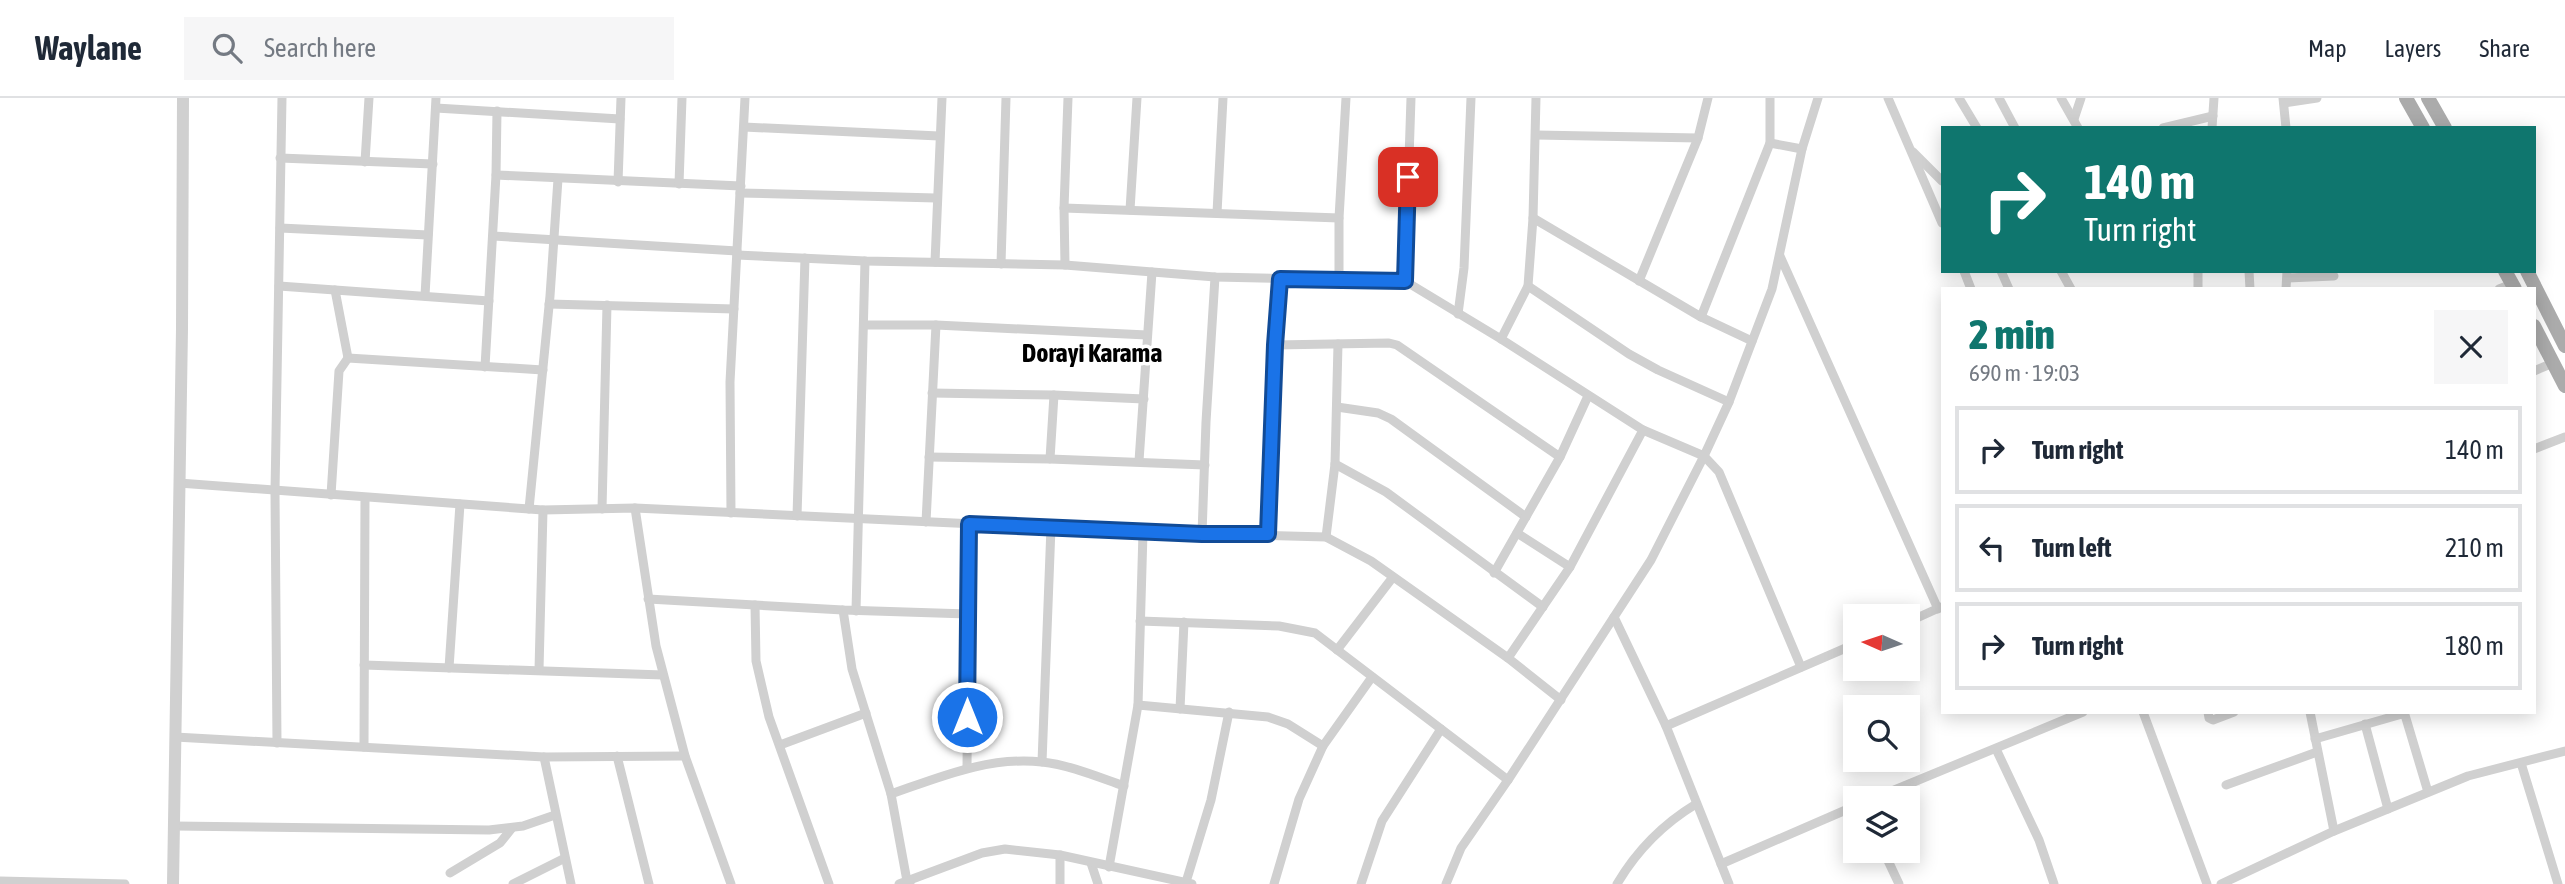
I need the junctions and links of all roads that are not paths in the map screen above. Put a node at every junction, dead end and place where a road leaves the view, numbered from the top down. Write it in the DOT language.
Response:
graph roads {
  1 [pos="183,98"];
  2 [pos="282,98"];
  3 [pos="369,98"];
  4 [pos="621,98"];
  5 [pos="682,98"];
  6 [pos="745,98"];
  7 [pos="942,98"];
  8 [pos="1006,98"];
  9 [pos="1068,98"];
  10 [pos="1137,98"];
  11 [pos="1223,98"];
  12 [pos="1346,98"];
  13 [pos="1411,98"];
  14 [pos="1471,98"];
  15 [pos="1536,98"];
  16 [pos="1708,98"];
  17 [pos="1770,98"];
  18 [pos="1818,98"];
  19 [pos="1888,98"];
  20 [pos="1959,98"];
  21 [pos="1998,98"];
  22 [pos="2061,98"];
  23 [pos="2081,98"];
  24 [pos="2214,98"];
  25 [pos="2317,98"];
  26 [pos="2406,98"];
  27 [pos="2428,98"];
  28 [pos="2283,101"];
  29 [pos="436,103"];
  30 [pos="497,111"];
  31 [pos="2213,116"];
  32 [pos="620,119"];
  33 [pos="2076,123"];
  34 [pos="1976,126"];
  35 [pos="2014,126"];
  36 [pos="2171,126"];
  37 [pos="2212,126"];
  38 [pos="2286,126"];
  39 [pos="2422,126"];
  40 [pos="2444,126"];
  41 [pos="744,127"];
  42 [pos="1536,135"];
  43 [pos="939,136"];
  44 [pos="1698,138"];
  45 [pos="1770,143"];
  46 [pos="1909,148"];
  47 [pos="1802,149"];
  48 [pos="280,158"];
  49 [pos="365,162"];
  50 [pos="433,164"];
  51 [pos="496,175"];
  52 [pos="558,179"];
  53 [pos="1941,180"];
  54 [pos="618,181"];
  55 [pos="678,184"];
  56 [pos="741,189"];
  57 [pos="936,198"];
  58 [pos="1064,208"];
  59 [pos="1130,210"];
  60 [pos="1217,213"];
  61 [pos="1339,218"];
  62 [pos="1533,218"];
  63 [pos="1941,221"];
  64 [pos="280,228"];
  65 [pos="429,235"];
  66 [pos="493,236"];
  67 [pos="554,241"];
  68 [pos="737,253"];
  69 [pos="1780,255"];
  70 [pos="805,258"];
  71 [pos="865,261"];
  72 [pos="935,262"];
  73 [pos="1001,264"];
  74 [pos="1065,265"];
  75 [pos="1152,272"];
  76 [pos="2334,275"];
  77 [pos="1215,277"];
  78 [pos="1280,279"];
  79 [pos="2287,279"];
  80 [pos="1339,280"];
  81 [pos="1405,281"];
  82 [pos="1639,281"];
  83 [pos="279,286"];
  84 [pos="1528,286"];
  85 [pos="2536,289"];
  86 [pos="335,290"];
  87 [pos="425,296"];
  88 [pos="489,301"];
  89 [pos="550,304"];
  90 [pos="607,305"];
  91 [pos="734,309"];
  92 [pos="1458,314"];
  93 [pos="1701,317"];
  94 [pos="864,325"];
  95 [pos="936,325"];
  96 [pos="2536,330"];
  97 [pos="1147,335"];
  98 [pos="1501,339"];
  99 [pos="1752,341"];
  100 [pos="1338,344"];
  101 [pos="1275,345"];
  102 [pos="2565,346"];
  103 [pos="348,358"];
  104 [pos="2553,363"];
  105 [pos="485,367"];
  106 [pos="543,370"];
  107 [pos="2536,370"];
  108 [pos="2565,386"];
  109 [pos="932,393"];
  110 [pos="1054,395"];
  111 [pos="1588,396"];
  112 [pos="1144,399"];
  113 [pos="1730,402"];
  114 [pos="1337,407"];
  115 [pos="1643,430"];
  116 [pos="2565,437"];
  117 [pos="2536,448"];
  118 [pos="1704,456"];
  119 [pos="929,457"];
  120 [pos="1560,457"];
  121 [pos="1050,458"];
  122 [pos="1139,461"];
  123 [pos="1335,464"];
  124 [pos="1205,465"];
  125 [pos="179,483"];
  126 [pos="275,491"];
  127 [pos="331,495"];
  128 [pos="365,498"];
  129 [pos="460,504"];
  130 [pos="635,508"];
  131 [pos="529,509"];
  132 [pos="602,509"];
  133 [pos="543,510"];
  134 [pos="730,513"];
  135 [pos="797,516"];
  136 [pos="1526,517"];
  137 [pos="857,519"];
  138 [pos="926,522"];
  139 [pos="969,524"];
  140 [pos="1051,527"];
  141 [pos="1143,532"];
  142 [pos="1517,533"];
  143 [pos="1202,534"];
  144 [pos="1268,534"];
  145 [pos="1326,537"];
  146 [pos="1570,567"];
  147 [pos="1494,573"];
  148 [pos="1393,577"];
  149 [pos="648,599"];
  150 [pos="755,605"];
  151 [pos="1543,607"];
  152 [pos="1940,608"];
  153 [pos="844,610"];
  154 [pos="856,611"];
  155 [pos="968,614"];
  156 [pos="1614,617"];
  157 [pos="1920,617"];
  158 [pos="1140,621"];
  159 [pos="1184,622"];
  160 [pos="1843,649"];
  161 [pos="1337,650"];
  162 [pos="1508,658"];
  163 [pos="365,665"];
  164 [pos="1801,667"];
  165 [pos="449,668"];
  166 [pos="539,670"];
  167 [pos="663,674"];
  168 [pos="1372,677"];
  169 [pos="1561,700"];
  170 [pos="1138,705"];
  171 [pos="1180,709"];
  172 [pos="1229,712"];
  173 [pos="866,713"];
  174 [pos="2078,714"];
  175 [pos="2144,714"];
  176 [pos="2208,714"];
  177 [pos="2229,714"];
  178 [pos="2310,714"];
  179 [pos="2365,724"];
  180 [pos="1665,726"];
  181 [pos="1441,729"];
  182 [pos="175,737"];
  183 [pos="2315,739"];
  184 [pos="277,743"];
  185 [pos="779,745"];
  186 [pos="1323,746"];
  187 [pos="365,747"];
  188 [pos="1996,748"];
  189 [pos="2565,751"];
  190 [pos="2317,752"];
  191 [pos="685,756"];
  192 [pos="544,757"];
  193 [pos="617,757"];
  194 [pos="1042,762"];
  195 [pos="2521,762"];
  196 [pos="967,768"];
  197 [pos="1508,780"];
  198 [pos="2226,785"];
  199 [pos="1124,786"];
  200 [pos="1904,786"];
  201 [pos="2428,792"];
  202 [pos="891,794"];
  203 [pos="1696,804"];
  204 [pos="2388,809"];
  205 [pos="1843,811"];
  206 [pos="555,815"];
  207 [pos="174,826"];
  208 [pos="512,828"];
  209 [pos="2334,831"];
  210 [pos="1060,855"];
  211 [pos="563,859"];
  212 [pos="1091,863"];
  213 [pos="1889,863"];
  214 [pos="1721,864"];
  215 [pos="1109,867"];
  216 [pos="450,873"];
  217 [pos="0,880"];
  218 [pos="22,883"];
  219 [pos="906,883"];
  220 [pos="1189,883"];
  221 [pos="125,884"];
  222 [pos="173,884"];
  223 [pos="513,884"];
  224 [pos="571,884"];
  225 [pos="649,884"];
  226 [pos="731,884"];
  227 [pos="829,884"];
  228 [pos="1060,884"];
  229 [pos="1098,884"];
  230 [pos="1274,884"];
  231 [pos="1361,884"];
  232 [pos="1446,884"];
  233 [pos="1616,884"];
  234 [pos="1729,884"];
  235 [pos="1899,884"];
  236 [pos="2054,884"];
  237 [pos="2207,884"];
  238 [pos="2221,884"];
  239 [pos="2558,884"];
  1 -- 125 [label="street"];
  2 -- 48 [label="street"];
  3 -- 49 [label="street"];
  4 -- 32 [label="street"];
  5 -- 55 [label="street"];
  6 -- 41 [label="street"];
  7 -- 43 [label="street"];
  8 -- 73 [label="street"];
  9 -- 58 [label="street"];
  10 -- 59 [label="street"];
  11 -- 60 [label="street"];
  12 -- 61 [label="street"];
  13 -- 81 [label="street"];
  14 -- 92 [label="street"];
  15 -- 42 [label="street"];
  16 -- 44 [label="street"];
  17 -- 45 [label="street"];
  18 -- 47 [label="street"];
  19 -- 46 [label="street"];
  20 -- 34 [label="street"];
  21 -- 35 [label="street"];
  22 -- 33 [label="street"];
  23 -- 33 [label="street"];
  24 -- 31 [label="street"];
  25 -- 28 [label="street"];
  26 -- 39 [label="main road"];
  27 -- 40 [label="main road"];
  28 -- 38 [label="street"];
  29 -- 30 [label="street"];
  29 -- 50 [label="street"];
  30 -- 32 [label="street"];
  30 -- 51 [label="street"];
  31 -- 36 [label="street"];
  31 -- 37 [label="street"];
  32 -- 54 [label="street"];
  41 -- 43 [label="street"];
  41 -- 56 [label="street"];
  42 -- 44 [label="street"];
  42 -- 62 [label="street"];
  43 -- 57 [label="street"];
  44 -- 82 [label="street"];
  45 -- 47 [label="street"];
  45 -- 93 [label="street"];
  46 -- 53 [label="street"];
  46 -- 63 [label="street"];
  47 -- 69 [label="street"];
  48 -- 49 [label="street"];
  48 -- 64 [label="street"];
  49 -- 50 [label="street"];
  50 -- 65 [label="street"];
  51 -- 52 [label="street"];
  51 -- 66 [label="street"];
  52 -- 54 [label="street"];
  52 -- 67 [label="street"];
  54 -- 55 [label="street"];
  55 -- 56 [label="street"];
  56 -- 57 [label="street"];
  56 -- 68 [label="street"];
  57 -- 72 [label="street"];
  58 -- 59 [label="street"];
  58 -- 74 [label="street"];
  59 -- 60 [label="street"];
  60 -- 61 [label="street"];
  61 -- 80 [label="street"];
  62 -- 82 [label="street"];
  62 -- 84 [label="street"];
  64 -- 65 [label="street"];
  64 -- 83 [label="street"];
  65 -- 87 [label="street"];
  66 -- 67 [label="street"];
  66 -- 88 [label="street"];
  67 -- 68 [label="street"];
  67 -- 89 [label="street"];
  68 -- 70 [label="street"];
  68 -- 91 [label="street"];
  69 -- 99 [label="street"];
  69 -- 152 [label="street"];
  70 -- 71 [label="street"];
  70 -- 135 [label="street"];
  71 -- 72 [label="street"];
  71 -- 94 [label="street"];
  72 -- 73 [label="street"];
  73 -- 74 [label="street"];
  74 -- 75 [label="street"];
  75 -- 77 [label="street"];
  75 -- 97 [label="street"];
  76 -- 79 [label="street"];
  77 -- 78 [label="street"];
  77 -- 124 [label="street"];
  78 -- 80 [label="street"];
  78 -- 101 [label="street"];
  80 -- 81 [label="street"];
  81 -- 92 [label="street"];
  82 -- 93 [label="street"];
  83 -- 86 [label="street"];
  83 -- 126 [label="street"];
  84 -- 98 [label="street"];
  84 -- 113 [label="street"];
  85 -- 102 [label="main road"];
  86 -- 87 [label="street"];
  86 -- 103 [label="street"];
  87 -- 88 [label="street"];
  88 -- 105 [label="street"];
  89 -- 90 [label="street"];
  89 -- 106 [label="street"];
  90 -- 91 [label="street"];
  90 -- 132 [label="street"];
  91 -- 134 [label="street"];
  92 -- 98 [label="street"];
  93 -- 99 [label="street"];
  94 -- 95 [label="street"];
  94 -- 137 [label="street"];
  95 -- 97 [label="street"];
  95 -- 109 [label="street"];
  96 -- 104 [label="main road"];
  97 -- 112 [label="street"];
  98 -- 111 [label="street"];
  99 -- 113 [label="street"];
  100 -- 101 [label="street"];
  100 -- 114 [label="street"];
  100 -- 120 [label="street"];
  101 -- 144 [label="street"];
  103 -- 105 [label="street"];
  103 -- 127 [label="street"];
  104 -- 107 [label="street"];
  104 -- 108 [label="main road"];
  105 -- 106 [label="street"];
  106 -- 131 [label="street"];
  109 -- 110 [label="street"];
  109 -- 119 [label="street"];
  110 -- 112 [label="street"];
  110 -- 121 [label="street"];
  111 -- 115 [label="street"];
  111 -- 120 [label="street"];
  112 -- 122 [label="street"];
  113 -- 118 [label="street"];
  114 -- 123 [label="street"];
  114 -- 136 [label="street"];
  115 -- 118 [label="street"];
  115 -- 146 [label="street"];
  116 -- 117 [label="street"];
  118 -- 156 [label="street"];
  118 -- 164 [label="street"];
  119 -- 121 [label="street"];
  119 -- 138 [label="street"];
  120 -- 136 [label="street"];
  121 -- 122 [label="street"];
  122 -- 124 [label="street"];
  123 -- 145 [label="street"];
  123 -- 147 [label="street"];
  124 -- 143 [label="street"];
  125 -- 126 [label="street"];
  125 -- 182 [label="street"];
  126 -- 127 [label="street"];
  126 -- 184 [label="street"];
  127 -- 128 [label="street"];
  128 -- 129 [label="street"];
  128 -- 163 [label="street"];
  129 -- 131 [label="street"];
  129 -- 165 [label="street"];
  130 -- 132 [label="street"];
  130 -- 134 [label="street"];
  130 -- 149 [label="street"];
  131 -- 133 [label="street"];
  132 -- 133 [label="street"];
  133 -- 166 [label="street"];
  134 -- 135 [label="street"];
  135 -- 137 [label="street"];
  136 -- 142 [label="street"];
  137 -- 138 [label="street"];
  137 -- 154 [label="street"];
  138 -- 139 [label="street"];
  139 -- 140 [label="street"];
  139 -- 155 [label="street"];
  140 -- 141 [label="street"];
  140 -- 194 [label="street"];
  141 -- 143 [label="street"];
  141 -- 158 [label="street"];
  142 -- 146 [label="street"];
  142 -- 147 [label="street"];
  143 -- 144 [label="street"];
  144 -- 145 [label="street"];
  145 -- 148 [label="street"];
  146 -- 151 [label="street"];
  147 -- 151 [label="street"];
  148 -- 161 [label="street"];
  148 -- 162 [label="street"];
  149 -- 150 [label="street"];
  149 -- 167 [label="street"];
  150 -- 153 [label="street"];
  150 -- 185 [label="street"];
  151 -- 162 [label="street"];
  152 -- 157 [label="street"];
  153 -- 154 [label="street"];
  153 -- 173 [label="street"];
  154 -- 155 [label="street"];
  155 -- 196 [label="street"];
  156 -- 169 [label="street"];
  156 -- 180 [label="street"];
  158 -- 159 [label="street"];
  158 -- 170 [label="street"];
  159 -- 161 [label="street"];
  159 -- 171 [label="street"];
  160 -- 164 [label="street"];
  161 -- 168 [label="street"];
  162 -- 169 [label="street"];
  163 -- 165 [label="street"];
  163 -- 187 [label="street"];
  164 -- 180 [label="street"];
  165 -- 166 [label="street"];
  166 -- 167 [label="street"];
  167 -- 191 [label="street"];
  168 -- 181 [label="street"];
  168 -- 186 [label="street"];
  169 -- 197 [label="street"];
  170 -- 171 [label="street"];
  170 -- 199 [label="street"];
  171 -- 172 [label="street"];
  172 -- 186 [label="street"];
  172 -- 220 [label="street"];
  173 -- 185 [label="street"];
  173 -- 202 [label="street"];
  174 -- 188 [label="street"];
  175 -- 237 [label="street"];
  176 -- 177 [label="street"];
  178 -- 183 [label="street"];
  179 -- 183 [label="street"];
  179 -- 201 [label="street"];
  179 -- 204 [label="street"];
  180 -- 203 [label="street"];
  181 -- 197 [label="street"];
  181 -- 231 [label="street"];
  182 -- 184 [label="street"];
  182 -- 207 [label="street"];
  183 -- 190 [label="street"];
  184 -- 187 [label="street"];
  185 -- 227 [label="street"];
  186 -- 230 [label="street"];
  187 -- 192 [label="street"];
  188 -- 200 [label="street"];
  188 -- 236 [label="street"];
  189 -- 195 [label="street"];
  190 -- 198 [label="street"];
  190 -- 209 [label="street"];
  191 -- 193 [label="street"];
  191 -- 226 [label="street"];
  192 -- 193 [label="street"];
  192 -- 206 [label="street"];
  193 -- 225 [label="street"];
  194 -- 196 [label="street"];
  194 -- 199 [label="street"];
  195 -- 201 [label="street"];
  195 -- 239 [label="street"];
  196 -- 202 [label="street"];
  197 -- 232 [label="street"];
  199 -- 215 [label="street"];
  201 -- 204 [label="street"];
  202 -- 219 [label="street"];
  203 -- 214 [label="street"];
  203 -- 233 [label="street"];
  204 -- 209 [label="street"];
  205 -- 214 [label="street"];
  206 -- 208 [label="street"];
  206 -- 211 [label="street"];
  207 -- 208 [label="street"];
  207 -- 222 [label="street"];
  208 -- 216 [label="street"];
  209 -- 238 [label="street"];
  210 -- 212 [label="street"];
  210 -- 219 [label="street"];
  210 -- 228 [label="street"];
  211 -- 223 [label="street"];
  211 -- 224 [label="street"];
  212 -- 215 [label="street"];
  212 -- 229 [label="street"];
  213 -- 235 [label="street"];
  214 -- 234 [label="street"];
  215 -- 220 [label="street"];
  217 -- 218 [label="street"];
  218 -- 221 [label="street"];
}
